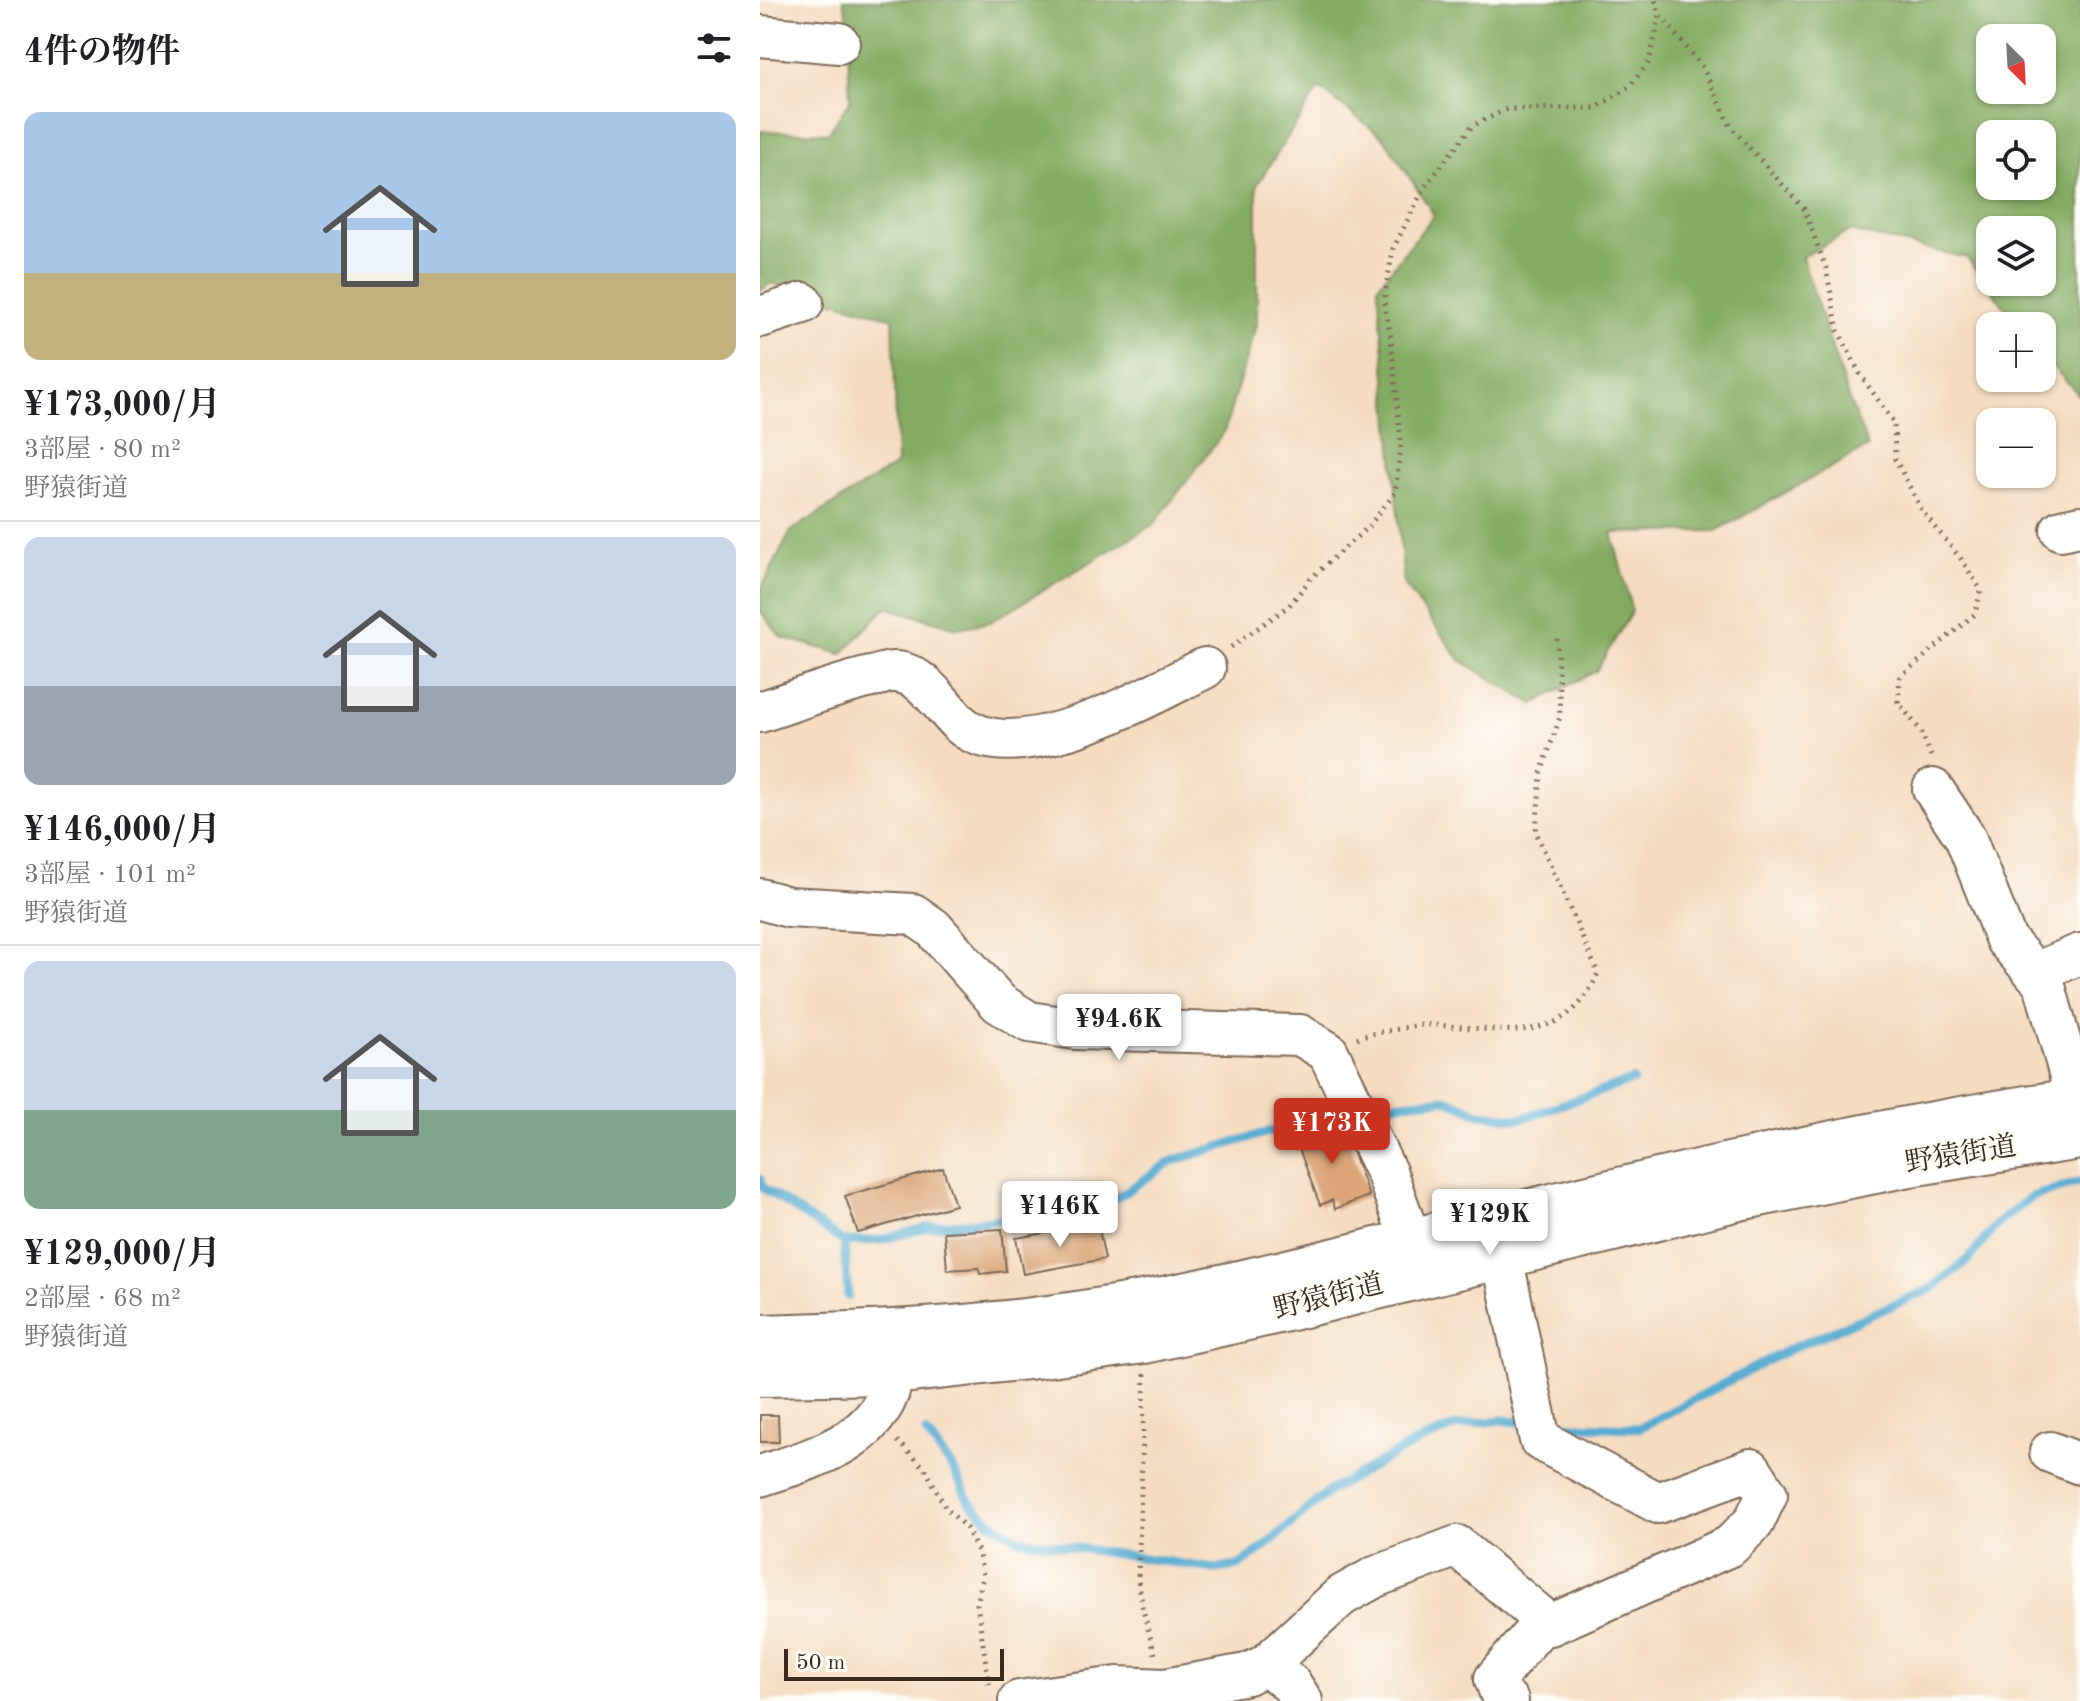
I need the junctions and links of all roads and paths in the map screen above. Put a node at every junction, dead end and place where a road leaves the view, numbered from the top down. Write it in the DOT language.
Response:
graph roads {
  1 [pos="1655,0"];
  2 [pos="1660,15"];
  3 [pos="760,36"];
  4 [pos="839,43"];
  5 [pos="803,303"];
  6 [pos="760,317"];
  7 [pos="1557,638"];
  8 [pos="1205,668"];
  9 [pos="760,712"];
  10 [pos="1933,789"];
  11 [pos="760,899"];
  12 [pos="2080,954"];
  13 [pos="2035,973"];
  14 [pos="1328,1052"];
  15 [pos="2079,1113"];
  16 [pos="1502,1256"];
  17 [pos="1416,1258"];
  18 [pos="760,1337"];
  19 [pos="1144,1341"];
  20 [pos="892,1353"];
  21 [pos="760,1374"];
  22 [pos="875,1417"];
  23 [pos="760,1476"];
  24 [pos="1544,1621"];
  25 [pos="1266,1665"];
  26 [pos="1004,1693"];
  27 [pos="1165,1695"];
  28 [pos="1302,1701"];
  29 [pos="1508,1701"];
  1 -- 2 [label="path"];
  2 -- 8 [label="path"];
  2 -- 10 [label="path"];
  3 -- 4 [label="street"];
  5 -- 6 [label="street"];
  7 -- 14 [label="path"];
  8 -- 9 [label="street"];
  10 -- 13 [label="street"];
  11 -- 14 [label="street"];
  12 -- 13 [label="street"];
  13 -- 15 [label="street"];
  14 -- 17 [label="street"];
  15 -- 16 [label="main road, 野猿街道"];
  15 -- 17 [label="main road, 野猿街道"];
  16 -- 17 [label="main road, 野猿街道"];
  16 -- 24 [label="street"];
  17 -- 19 [label="main road, 野猿街道"];
  17 -- 20 [label="main road, 野猿街道"];
  18 -- 20 [label="main road, 野猿街道"];
  19 -- 20 [label="main road, 野猿街道"];
  19 -- 27 [label="path"];
  20 -- 21 [label="main road, 野猿街道"];
  20 -- 22 [label="street"];
  22 -- 23 [label="street"];
  22 -- 26 [label="path"];
  24 -- 25 [label="street"];
  24 -- 29 [label="street"];
  25 -- 27 [label="street"];
  25 -- 28 [label="street"];
  26 -- 27 [label="street"];
}
